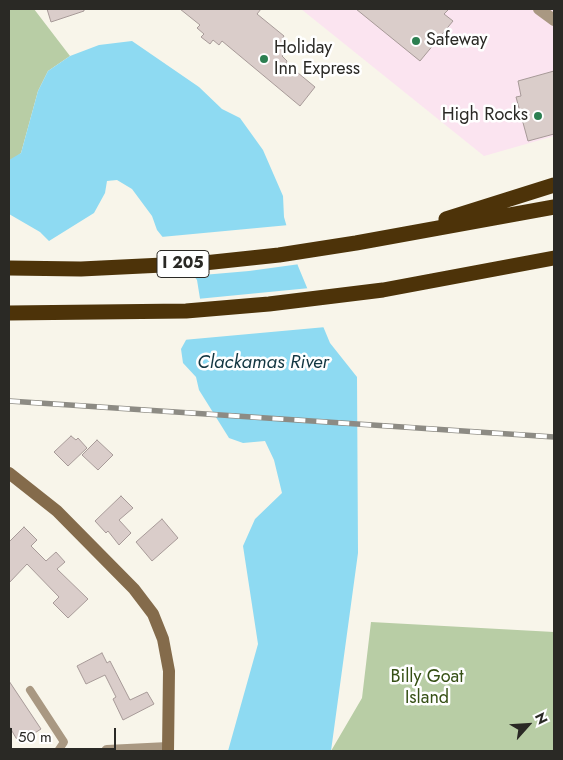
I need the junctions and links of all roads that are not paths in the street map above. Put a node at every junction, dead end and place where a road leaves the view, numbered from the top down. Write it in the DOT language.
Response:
graph roads {
  1 [pos="539,9"];
  2 [pos="554,20"];
  3 [pos="554,185"];
  4 [pos="554,207"];
  5 [pos="390,237"];
  6 [pos="554,258"];
  7 [pos="9,268"];
  8 [pos="554,268"];
  9 [pos="496,269"];
  10 [pos="9,313"];
  11 [pos="9,473"];
  12 [pos="30,690"];
  13 [pos="168,749"];
  14 [pos="58,751"];
  15 [pos="107,751"];
  1 -- 2 [label="street"];
  3 -- 5 [label="highway"];
  4 -- 5 [label="highway, I 205"];
  5 -- 7 [label="highway, I 205"];
  6 -- 9 [label="highway"];
  8 -- 9 [label="highway"];
  9 -- 10 [label="highway"];
  11 -- 13 [label="main road"];
  12 -- 14 [label="lane"];
  13 -- 15 [label="street"];
}
